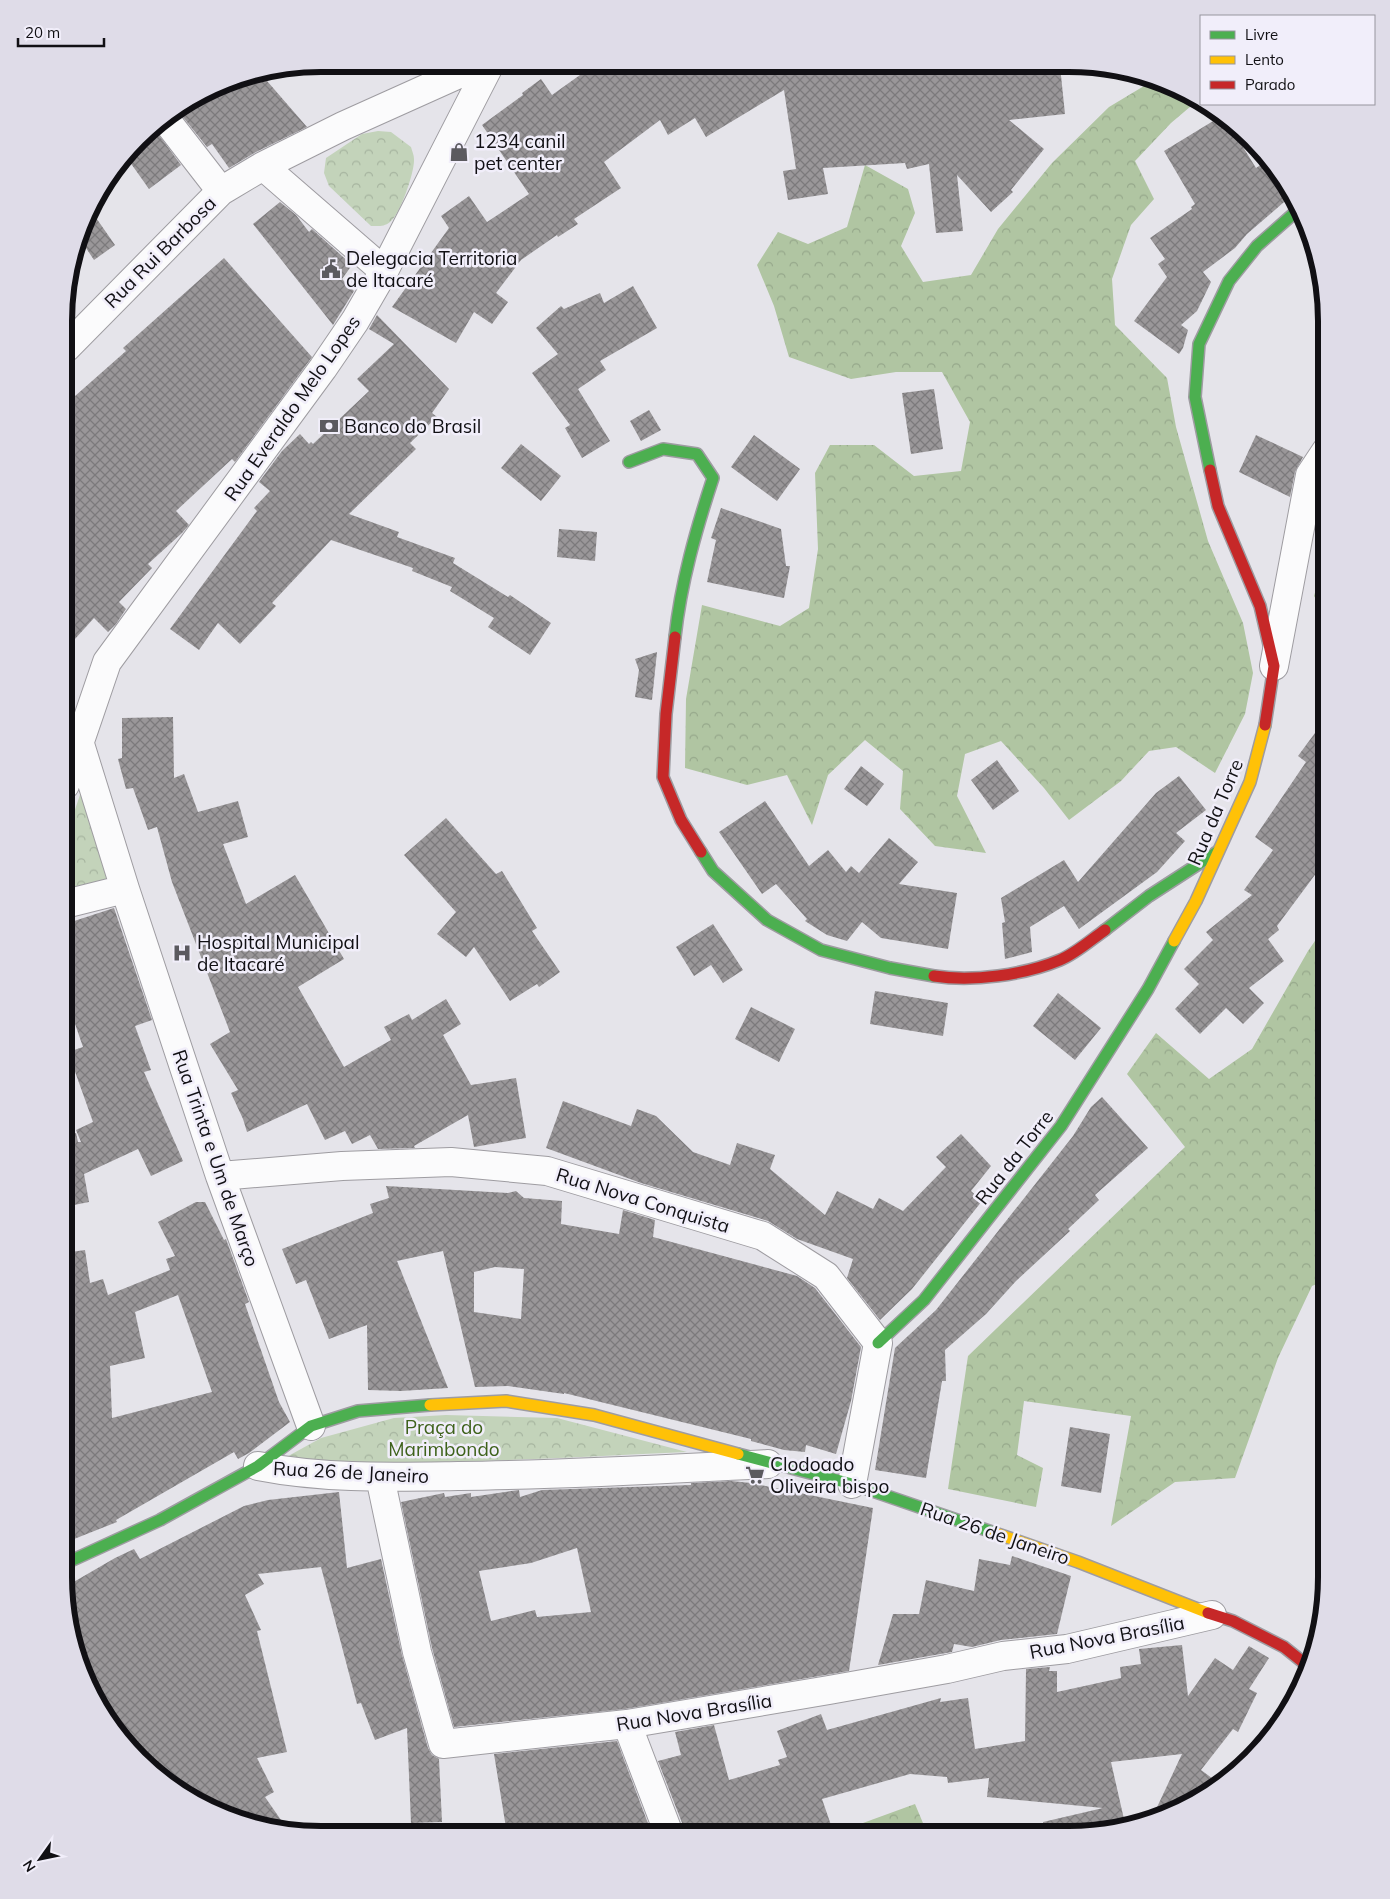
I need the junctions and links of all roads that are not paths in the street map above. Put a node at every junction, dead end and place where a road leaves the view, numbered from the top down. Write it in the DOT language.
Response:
graph roads {
  1 [pos="461,73"];
  2 [pos="485,73"];
  3 [pos="169,124"];
  4 [pos="263,166"];
  5 [pos="220,191"];
  6 [pos="1293,214"];
  7 [pos="384,271"];
  8 [pos="73,341"];
  9 [pos="630,462"];
  10 [pos="1318,463"];
  11 [pos="1274,666"];
  12 [pos="78,741"];
  13 [pos="73,758"];
  14 [pos="1217,852"];
  15 [pos="124,889"];
  16 [pos="73,902"];
  17 [pos="220,1176"];
  18 [pos="878,1343"];
  19 [pos="312,1426"];
  20 [pos="773,1464"];
  21 [pos="258,1466"];
  22 [pos="380,1477"];
  23 [pos="852,1484"];
  24 [pos="73,1560"];
  25 [pos="1212,1615"];
  26 [pos="1303,1662"];
  27 [pos="628,1724"];
  28 [pos="666,1826"];
  1 -- 4 [label="street, Rua Rui Barbosa"];
  2 -- 7 [label="street, Rua Everaldo Melo Lopes"];
  3 -- 5 [label="street"];
  4 -- 5 [label="street, Rua Rui Barbosa"];
  4 -- 7 [label="street"];
  5 -- 8 [label="street, Rua Rui Barbosa"];
  6 -- 11 [label="street, Rua da Torre"];
  7 -- 12 [label="street, Rua Everaldo Melo Lopes"];
  9 -- 14 [label="street"];
  10 -- 11 [label="street"];
  11 -- 14 [label="street, Rua da Torre"];
  12 -- 13 [label="street, Rua Everaldo Melo Lopes"];
  12 -- 15 [label="street, Rua Trinta e Um de Março"];
  14 -- 18 [label="street, Rua da Torre"];
  15 -- 16 [label="street"];
  15 -- 17 [label="street, Rua Trinta e Um de Março"];
  17 -- 18 [label="street, Rua Nova Conquista"];
  17 -- 19 [label="street, Rua Trinta e Um de Março"];
  18 -- 23 [label="street"];
  19 -- 20 [label="street, Rua 26 de Janeiro"];
  19 -- 21 [label="street, Rua 26 de Janeiro"];
  20 -- 22 [label="street, Rua 26 de Janeiro"];
  20 -- 23 [label="street, Rua 26 de Janeiro"];
  21 -- 22 [label="street, Rua 26 de Janeiro"];
  21 -- 24 [label="street"];
  22 -- 27 [label="street, Rua Nova Brasília"];
  23 -- 25 [label="street, Rua 26 de Janeiro"];
  25 -- 26 [label="street, Rua 26 de Janeiro"];
  25 -- 27 [label="street, Rua Nova Brasília"];
  27 -- 28 [label="street"];
}
